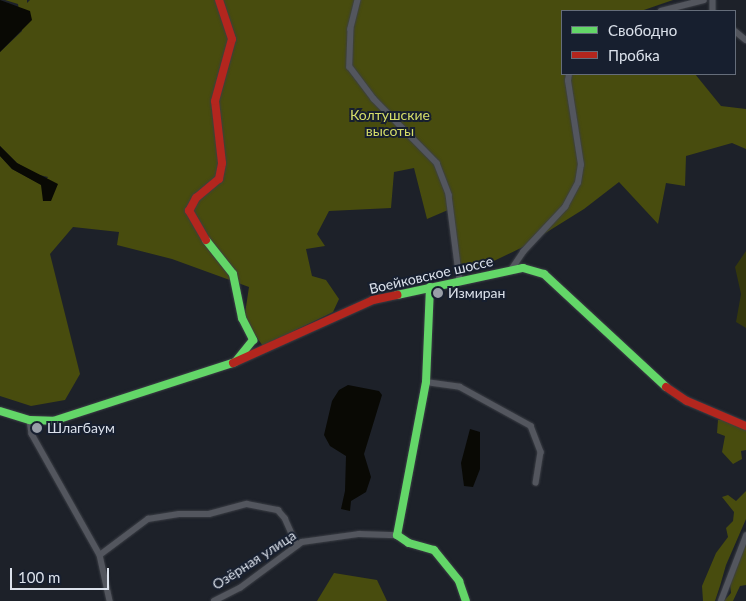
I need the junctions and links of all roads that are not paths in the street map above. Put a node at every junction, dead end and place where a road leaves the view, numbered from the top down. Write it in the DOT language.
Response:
graph roads {
  1 [pos="220,0"];
  2 [pos="358,0"];
  3 [pos="704,0"];
  4 [pos="665,10"];
  5 [pos="736,32"];
  6 [pos="746,40"];
  7 [pos="569,75"];
  8 [pos="511,270"];
  9 [pos="460,281"];
  10 [pos="430,287"];
  11 [pos="235,362"];
  12 [pos="426,382"];
  13 [pos="0,411"];
  14 [pos="30,420"];
  15 [pos="746,426"];
  16 [pos="536,483"];
  17 [pos="397,535"];
  18 [pos="746,536"];
  19 [pos="297,545"];
  20 [pos="100,555"];
  21 [pos="110,601"];
  22 [pos="214,601"];
  23 [pos="466,601"];
  24 [pos="721,601"];
  1 -- 11 [label="street"];
  2 -- 9 [label="street"];
  3 -- 4 [label="street"];
  5 -- 6 [label="street"];
  7 -- 8 [label="street"];
  8 -- 9 [label="street, Воейковское шоссе"];
  8 -- 15 [label="street, Воейковское шоссе"];
  9 -- 10 [label="street, Воейковское шоссе"];
  10 -- 11 [label="street, Воейковское шоссе"];
  10 -- 12 [label="street"];
  11 -- 14 [label="street, Воейковское шоссе"];
  12 -- 16 [label="street"];
  12 -- 17 [label="street"];
  13 -- 14 [label="street, Воейковское шоссе"];
  14 -- 20 [label="street"];
  17 -- 19 [label="street, Озёрная улица"];
  17 -- 23 [label="street"];
  18 -- 24 [label="street"];
  19 -- 20 [label="street"];
  19 -- 22 [label="street, Озёрная улица"];
  20 -- 21 [label="street"];
}
